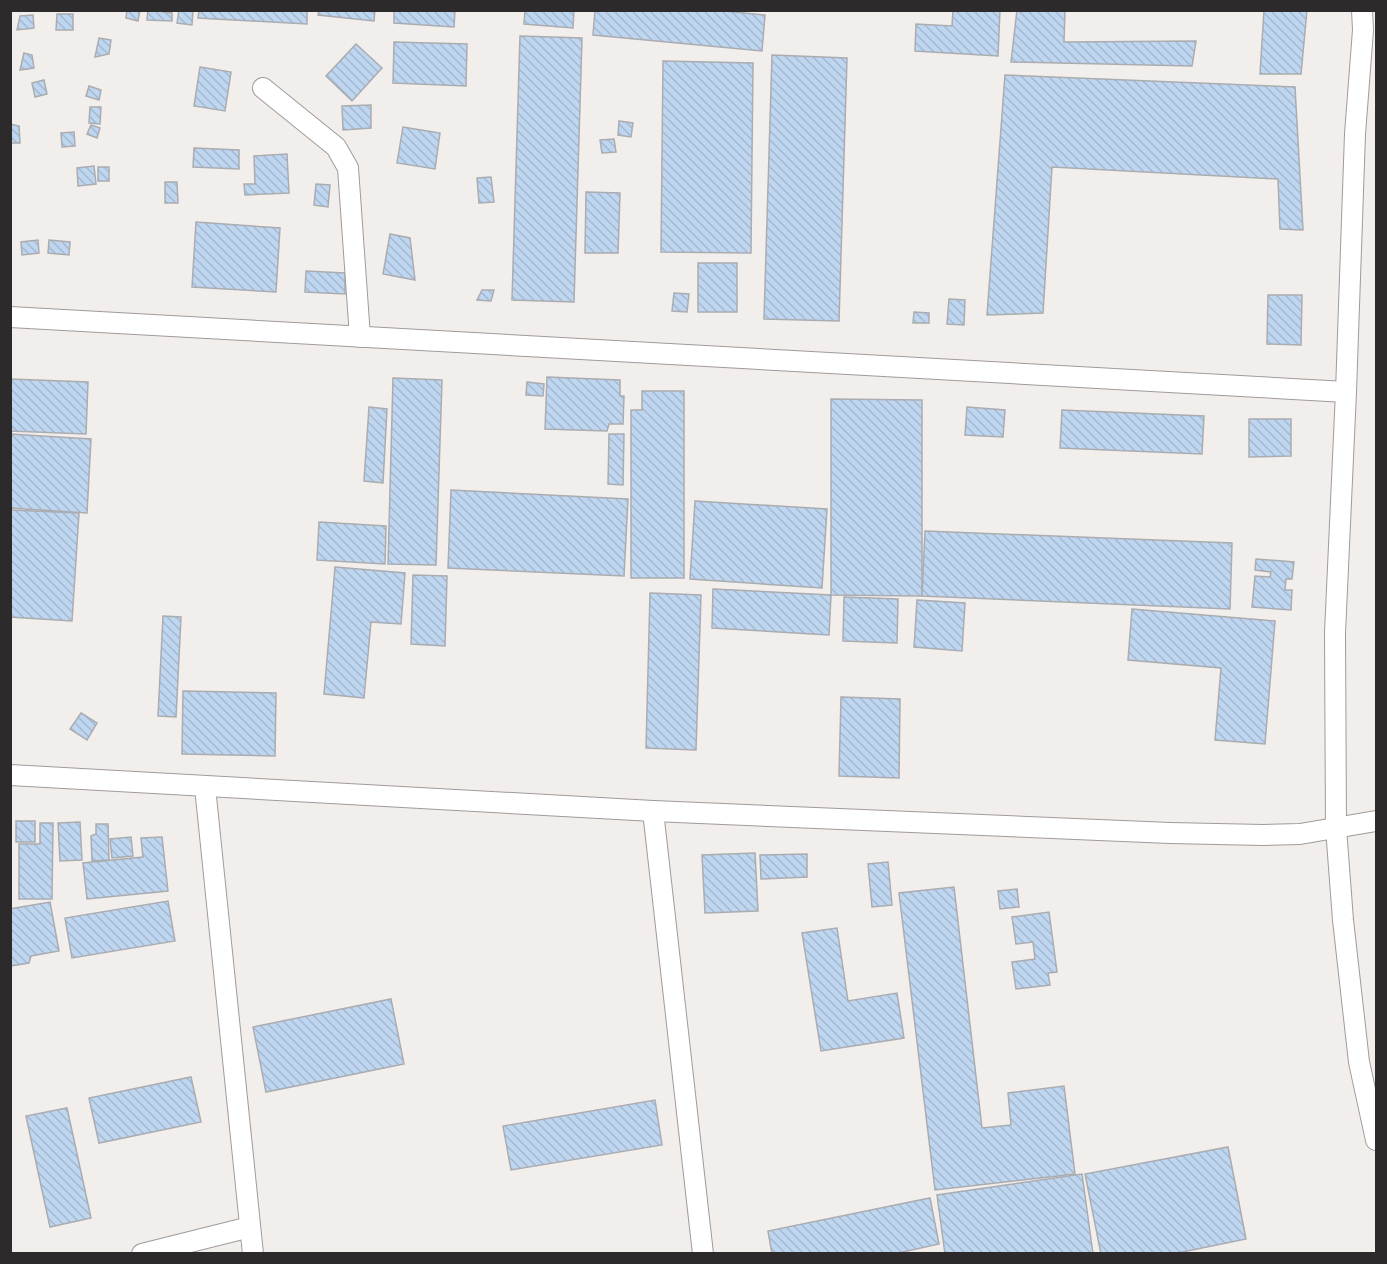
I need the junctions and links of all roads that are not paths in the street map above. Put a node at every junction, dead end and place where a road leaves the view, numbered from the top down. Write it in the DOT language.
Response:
graph roads {
  1 [pos="1362,10"];
  2 [pos="263,88"];
  3 [pos="10,318"];
  4 [pos="360,337"];
  5 [pos="1346,392"];
  6 [pos="10,775"];
  7 [pos="205,787"];
  8 [pos="653,811"];
  9 [pos="1377,821"];
  10 [pos="1336,828"];
  11 [pos="1368,1060"];
  12 [pos="1377,1140"];
  13 [pos="250,1227"];
  14 [pos="142,1254"];
  15 [pos="253,1254"];
  16 [pos="703,1254"];
  1 -- 5 [label="street"];
  2 -- 4 [label="street"];
  3 -- 4 [label="street"];
  4 -- 5 [label="street"];
  5 -- 10 [label="street"];
  6 -- 7 [label="street"];
  7 -- 8 [label="street"];
  7 -- 13 [label="street"];
  8 -- 10 [label="street"];
  8 -- 16 [label="street"];
  9 -- 10 [label="street"];
  10 -- 11 [label="street"];
  11 -- 12 [label="street"];
  13 -- 14 [label="street"];
  13 -- 15 [label="street"];
}
